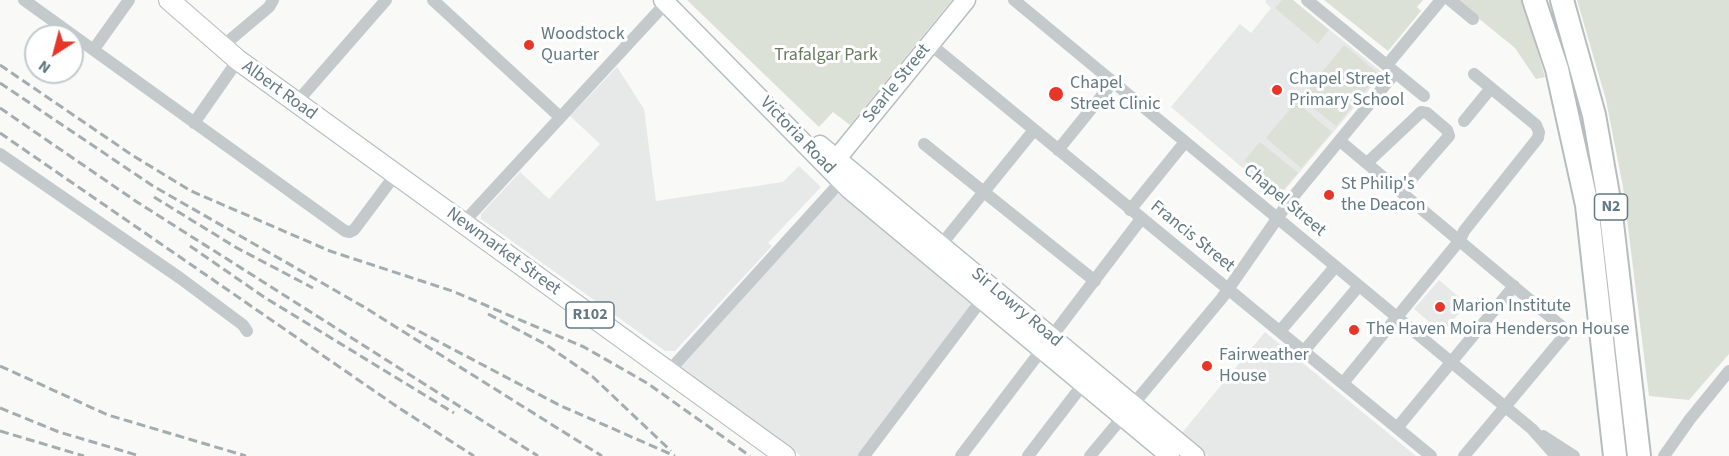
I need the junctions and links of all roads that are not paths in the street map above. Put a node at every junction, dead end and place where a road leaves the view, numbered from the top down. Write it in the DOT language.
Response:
graph roads {
  1 [pos="24,0"];
  2 [pos="129,0"];
  3 [pos="169,0"];
  4 [pos="273,0"];
  5 [pos="386,0"];
  6 [pos="433,0"];
  7 [pos="966,0"];
  8 [pos="1014,0"];
  9 [pos="1307,0"];
  10 [pos="1441,0"];
  11 [pos="1450,0"];
  12 [pos="1534,0"];
  13 [pos="1562,0"];
  14 [pos="665,1"];
  15 [pos="1473,19"];
  16 [pos="930,44"];
  17 [pos="94,50"];
  18 [pos="231,55"];
  19 [pos="1391,69"];
  20 [pos="1474,74"];
  21 [pos="1113,82"];
  22 [pos="1491,88"];
  23 [pos="1424,96"];
  24 [pos="297,103"];
  25 [pos="560,117"];
  26 [pos="1464,121"];
  27 [pos="195,123"];
  28 [pos="1034,130"];
  29 [pos="1340,141"];
  30 [pos="1185,142"];
  31 [pos="924,144"];
  32 [pos="1058,150"];
  33 [pos="0,154"];
  34 [pos="1367,163"];
  35 [pos="839,170"];
  36 [pos="395,175"];
  37 [pos="985,191"];
  38 [pos="1401,191"];
  39 [pos="1130,210"];
  40 [pos="1277,218"];
  41 [pos="1141,219"];
  42 [pos="463,223"];
  43 [pos="1460,240"];
  44 [pos="935,252"];
  45 [pos="1335,267"];
  46 [pos="1095,281"];
  47 [pos="1358,286"];
  48 [pos="1514,286"];
  49 [pos="1227,289"];
  50 [pos="986,294"];
  51 [pos="1396,318"];
  52 [pos="247,331"];
  53 [pos="1280,331"];
  54 [pos="1047,344"];
  55 [pos="1304,351"];
  56 [pos="1450,362"];
  57 [pos="669,371"];
  58 [pos="1729,371"];
  59 [pos="1088,378"];
  60 [pos="1343,383"];
  61 [pos="1505,407"];
  62 [pos="1128,411"];
  63 [pos="1397,428"];
  64 [pos="1532,429"];
  65 [pos="1678,436"];
  66 [pos="1613,443"];
  67 [pos="1181,453"];
  68 [pos="785,456"];
  69 [pos="864,456"];
  70 [pos="960,456"];
  71 [pos="1028,456"];
  72 [pos="1090,456"];
  73 [pos="1431,456"];
  74 [pos="1464,456"];
  75 [pos="1556,456"];
  76 [pos="1574,456"];
  77 [pos="1639,456"];
  78 [pos="1664,456"];
  79 [pos="1674,456"];
  1 -- 17 [label="street"];
  2 -- 17 [label="street"];
  3 -- 18 [label="main road, Albert Road / R102"];
  4 -- 18 [label="street"];
  5 -- 24 [label="street"];
  6 -- 25 [label="street"];
  7 -- 16 [label="main road, Searle Street"];
  8 -- 21 [label="street, Chapel Street"];
  9 -- 19 [label="street"];
  10 -- 19 [label="street"];
  11 -- 15 [label="street"];
  12 -- 66 [label="highway, N2"];
  13 -- 77 [label="highway, N2"];
  14 -- 25 [label="street"];
  14 -- 35 [label="main road, Victoria Road"];
  16 -- 28 [label="street, Francis Street"];
  16 -- 35 [label="main road, Searle Street"];
  17 -- 27 [label="street"];
  18 -- 24 [label="main road, Albert Road / R102"];
  18 -- 27 [label="street"];
  19 -- 23 [label="street"];
  19 -- 29 [label="street"];
  20 -- 22 [label="street"];
  21 -- 30 [label="street, Chapel Street"];
  21 -- 32 [label="street"];
  22 -- 26 [label="street"];
  22 -- 43 [label="street"];
  24 -- 36 [label="main road, Albert Road / R102"];
  25 -- 42 [label="street"];
  27 -- 36 [label="street"];
  28 -- 32 [label="street, Francis Street"];
  28 -- 37 [label="street"];
  29 -- 34 [label="street"];
  29 -- 40 [label="street"];
  30 -- 39 [label="street"];
  30 -- 40 [label="street, Chapel Street"];
  31 -- 37 [label="street"];
  32 -- 39 [label="street, Francis Street"];
  33 -- 52 [label="street"];
  34 -- 38 [label="street"];
  34 -- 38 [label="street"];
  35 -- 44 [label="main road, Sir Lowry Road"];
  35 -- 57 [label="street"];
  36 -- 42 [label="main road, Newmarket Street / R102"];
  37 -- 44 [label="street"];
  37 -- 46 [label="street"];
  38 -- 43 [label="street"];
  39 -- 41 [label="street, Francis Street"];
  40 -- 45 [label="street, Chapel Street"];
  40 -- 49 [label="street"];
  41 -- 46 [label="street"];
  41 -- 49 [label="street, Francis Street"];
  42 -- 57 [label="main road, Newmarket Street / R102"];
  43 -- 48 [label="street"];
  43 -- 51 [label="street"];
  44 -- 50 [label="main road, Sir Lowry Road"];
  45 -- 47 [label="street, Chapel Street"];
  45 -- 53 [label="street"];
  46 -- 54 [label="street"];
  47 -- 51 [label="street, Chapel Street"];
  47 -- 55 [label="street"];
  48 -- 56 [label="street"];
  48 -- 61 [label="street"];
  49 -- 53 [label="street, Francis Street"];
  49 -- 62 [label="street"];
  50 -- 54 [label="main road, Sir Lowry Road"];
  50 -- 69 [label="street"];
  51 -- 56 [label="street, Chapel Street"];
  51 -- 60 [label="street"];
  53 -- 55 [label="street, Francis Street"];
  54 -- 59 [label="main road, Sir Lowry Road"];
  54 -- 70 [label="street"];
  55 -- 60 [label="street, Francis Street"];
  56 -- 61 [label="street, Chapel Street"];
  56 -- 63 [label="street"];
  57 -- 68 [label="main road, Newmarket Street / R102"];
  58 -- 65 [label="street"];
  59 -- 62 [label="main road, Sir Lowry Road"];
  59 -- 71 [label="street"];
  60 -- 63 [label="street, Francis Street"];
  61 -- 64 [label="street, Chapel Street"];
  61 -- 74 [label="street"];
  62 -- 67 [label="main road, Sir Lowry Road"];
  62 -- 72 [label="street"];
  63 -- 73 [label="street, Francis Street"];
  64 -- 75 [label="street, Chapel Street"];
  64 -- 76 [label="street, Chapel Street"];
  65 -- 78 [label="street"];
  65 -- 79 [label="street"];
}
